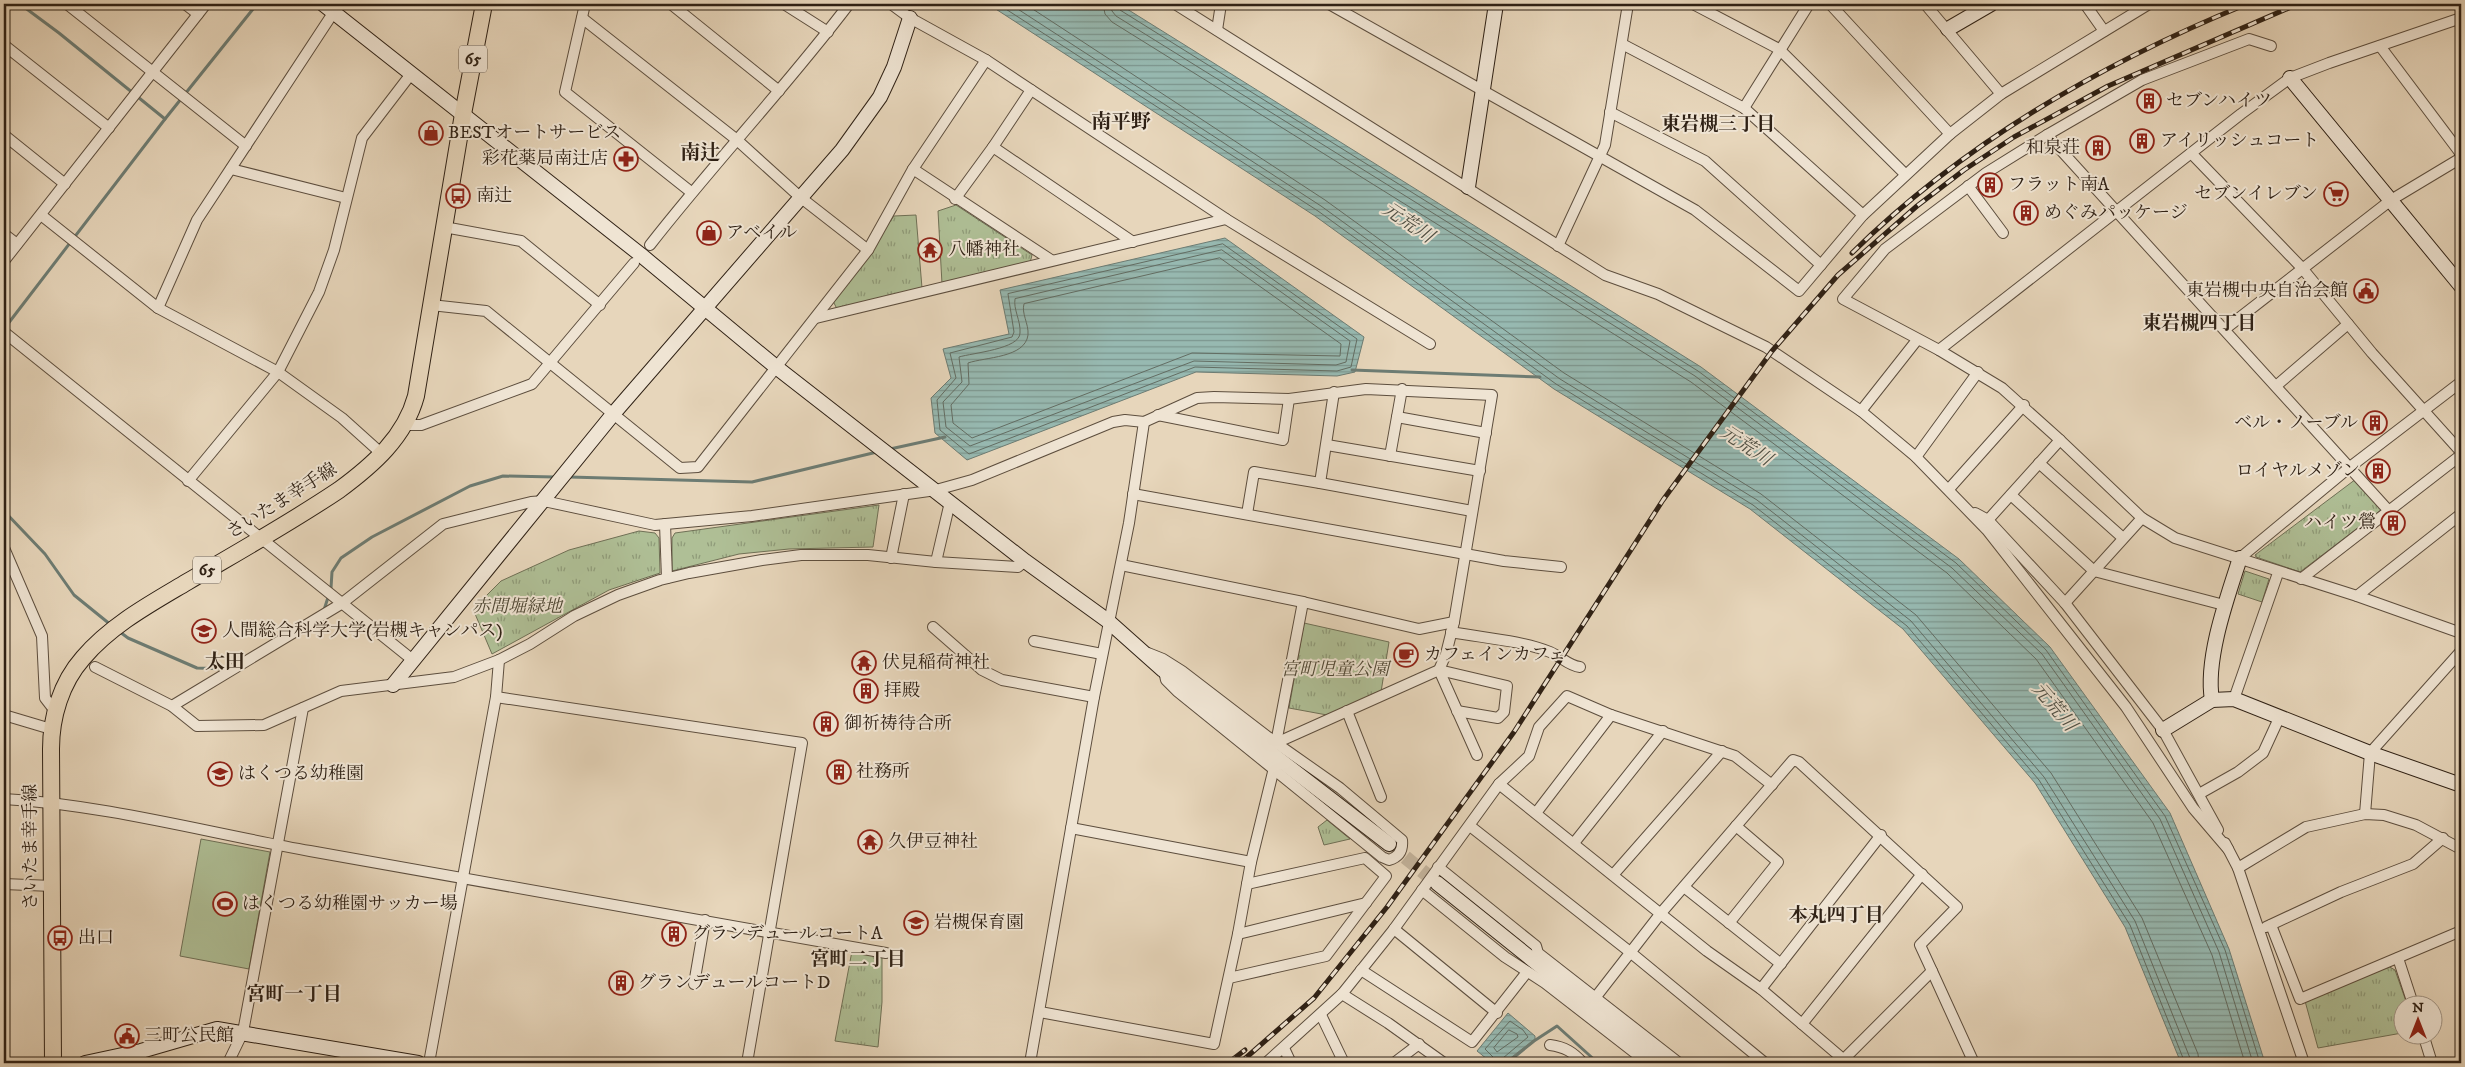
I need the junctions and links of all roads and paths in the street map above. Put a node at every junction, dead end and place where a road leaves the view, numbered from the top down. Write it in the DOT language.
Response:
graph roads {
  1 [pos="68,4"];
  2 [pos="185,4"];
  3 [pos="206,4"];
  4 [pos="484,4"];
  5 [pos="584,4"];
  6 [pos="671,4"];
  7 [pos="784,4"];
  8 [pos="849,4"];
  9 [pos="891,4"];
  10 [pos="1175,4"];
  11 [pos="1221,4"];
  12 [pos="1330,4"];
  13 [pos="1496,4"];
  14 [pos="1628,4"];
  15 [pos="1693,4"];
  16 [pos="1809,4"];
  17 [pos="1830,4"];
  18 [pos="1925,4"];
  19 [pos="1991,4"];
  20 [pos="2085,4"];
  21 [pos="2149,4"];
  22 [pos="332,7"];
  23 [pos="198,14"];
  24 [pos="582,18"];
  25 [pos="910,18"];
  26 [pos="2461,18"];
  27 [pos="1948,29"];
  28 [pos="1217,30"];
  29 [pos="2104,31"];
  30 [pos="828,32"];
  31 [pos="1622,44"];
  32 [pos="4,45"];
  33 [pos="2271,46"];
  34 [pos="2380,46"];
  35 [pos="1780,49"];
  36 [pos="986,60"];
  37 [pos="153,71"];
  38 [pos="412,74"];
  39 [pos="2290,78"];
  40 [pos="1031,90"];
  41 [pos="1482,90"];
  42 [pos="779,91"];
  43 [pos="2001,94"];
  44 [pos="1744,108"];
  45 [pos="1610,112"];
  46 [pos="463,114"];
  47 [pos="109,128"];
  48 [pos="1950,134"];
  49 [pos="4,135"];
  50 [pos="2047,135"];
  51 [pos="737,140"];
  52 [pos="246,146"];
  53 [pos="993,147"];
  54 [pos="2191,153"];
  55 [pos="2461,154"];
  56 [pos="1601,157"];
  57 [pos="2461,158"];
  58 [pos="231,168"];
  59 [pos="913,169"];
  60 [pos="1905,174"];
  61 [pos="65,184"];
  62 [pos="1968,186"];
  63 [pos="1468,187"];
  64 [pos="691,192"];
  65 [pos="800,197"];
  66 [pos="346,198"];
  67 [pos="955,199"];
  68 [pos="2391,200"];
  69 [pos="2116,213"];
  70 [pos="41,215"];
  71 [pos="1863,215"];
  72 [pos="1226,219"];
  73 [pos="444,227"];
  74 [pos="2003,233"];
  75 [pos="4,234"];
  76 [pos="1133,242"];
  77 [pos="17,244"];
  78 [pos="650,246"];
  79 [pos="1558,246"];
  80 [pos="868,250"];
  81 [pos="1051,260"];
  82 [pos="4,261"];
  83 [pos="634,263"];
  84 [pos="1821,265"];
  85 [pos="2302,268"];
  86 [pos="2461,286"];
  87 [pos="431,305"];
  88 [pos="600,305"];
  89 [pos="158,308"];
  90 [pos="706,308"];
  91 [pos="816,318"];
  92 [pos="2348,324"];
  93 [pos="2224,329"];
  94 [pos="4,332"];
  95 [pos="1918,340"];
  96 [pos="1430,344"];
  97 [pos="1939,350"];
  98 [pos="550,362"];
  99 [pos="776,367"];
  100 [pos="278,372"];
  101 [pos="1978,372"];
  102 [pos="2461,382"];
  103 [pos="2276,386"];
  104 [pos="1402,389"];
  105 [pos="1334,392"];
  106 [pos="1289,399"];
  107 [pos="2024,406"];
  108 [pos="1861,411"];
  109 [pos="2424,411"];
  110 [pos="614,414"];
  111 [pos="1158,415"];
  112 [pos="1397,417"];
  113 [pos="1144,422"];
  114 [pos="405,425"];
  115 [pos="1486,433"];
  116 [pos="2060,440"];
  117 [pos="1327,445"];
  118 [pos="2461,453"];
  119 [pos="382,454"];
  120 [pos="1390,456"];
  121 [pos="1916,457"];
  122 [pos="2039,462"];
  123 [pos="2350,467"];
  124 [pos="1480,471"];
  125 [pos="188,481"];
  126 [pos="1320,483"];
  127 [pos="1949,489"];
  128 [pos="936,490"];
  129 [pos="904,494"];
  130 [pos="1133,494"];
  131 [pos="2012,496"];
  132 [pos="544,501"];
  133 [pos="950,502"];
  134 [pos="1969,510"];
  135 [pos="1472,511"];
  136 [pos="2389,511"];
  137 [pos="1247,514"];
  138 [pos="2461,514"];
  139 [pos="2142,518"];
  140 [pos="1988,520"];
  141 [pos="665,524"];
  142 [pos="261,538"];
  143 [pos="2123,538"];
  144 [pos="4,548"];
  145 [pos="1464,554"];
  146 [pos="891,558"];
  147 [pos="2240,558"];
  148 [pos="1025,561"];
  149 [pos="936,562"];
  150 [pos="1121,565"];
  151 [pos="1561,567"];
  152 [pos="2094,571"];
  153 [pos="2278,573"];
  154 [pos="667,578"];
  155 [pos="2301,580"];
  156 [pos="2357,596"];
  157 [pos="1303,602"];
  158 [pos="2065,603"];
  159 [pos="341,604"];
  160 [pos="2224,605"];
  161 [pos="1108,621"];
  162 [pos="932,627"];
  163 [pos="1453,627"];
  164 [pos="2461,633"];
  165 [pos="1034,641"];
  166 [pos="1140,650"];
  167 [pos="2461,651"];
  168 [pos="1102,654"];
  169 [pos="499,660"];
  170 [pos="414,661"];
  171 [pos="95,667"];
  172 [pos="1580,667"];
  173 [pos="1163,670"];
  174 [pos="1439,670"];
  175 [pos="393,685"];
  176 [pos="1094,696"];
  177 [pos="496,697"];
  178 [pos="2234,699"];
  179 [pos="2212,700"];
  180 [pos="172,706"];
  181 [pos="303,708"];
  182 [pos="55,711"];
  183 [pos="1347,711"];
  184 [pos="1457,711"];
  185 [pos="4,715"];
  186 [pos="1611,715"];
  187 [pos="2280,716"];
  188 [pos="51,729"];
  189 [pos="2163,730"];
  190 [pos="1662,731"];
  191 [pos="1276,743"];
  192 [pos="1722,751"];
  193 [pos="2370,753"];
  194 [pos="1476,755"];
  195 [pos="1274,768"];
  196 [pos="1499,784"];
  197 [pos="1772,785"];
  198 [pos="2461,785"];
  199 [pos="2199,794"];
  200 [pos="1380,797"];
  201 [pos="4,799"];
  202 [pos="51,804"];
  203 [pos="1536,813"];
  204 [pos="2365,814"];
  205 [pos="1470,826"];
  206 [pos="1736,826"];
  207 [pos="1071,828"];
  208 [pos="1881,835"];
  209 [pos="2443,838"];
  210 [pos="1574,843"];
  211 [pos="1389,844"];
  212 [pos="277,846"];
  213 [pos="2228,849"];
  214 [pos="2461,850"];
  215 [pos="1251,862"];
  216 [pos="1438,867"];
  217 [pos="2238,868"];
  218 [pos="1922,874"];
  219 [pos="1613,875"];
  220 [pos="461,878"];
  221 [pos="1437,883"];
  222 [pos="4,884"];
  223 [pos="1247,884"];
  224 [pos="52,886"];
  225 [pos="1684,886"];
  226 [pos="1422,890"];
  227 [pos="1366,903"];
  228 [pos="1661,913"];
  229 [pos="705,920"];
  230 [pos="1729,923"];
  231 [pos="2271,925"];
  232 [pos="1394,928"];
  233 [pos="768,931"];
  234 [pos="2259,932"];
  235 [pos="1238,934"];
  236 [pos="2459,936"];
  237 [pos="1630,952"];
  238 [pos="886,953"];
  239 [pos="2398,958"];
  240 [pos="1781,964"];
  241 [pos="1361,970"];
  242 [pos="1932,971"];
  243 [pos="1527,972"];
  244 [pos="1229,978"];
  245 [pos="694,984"];
  246 [pos="1761,989"];
  247 [pos="1342,994"];
  248 [pos="2410,994"];
  249 [pos="1595,998"];
  250 [pos="1040,1012"];
  251 [pos="1497,1012"];
  252 [pos="1321,1015"];
  253 [pos="1802,1024"];
  254 [pos="243,1032"];
  255 [pos="1419,1044"];
  256 [pos="2426,1044"];
  257 [pos="1550,1045"];
  258 [pos="1284,1048"];
  259 [pos="1842,1061"];
  260 [pos="54,1063"];
  261 [pos="85,1063"];
  262 [pos="228,1063"];
  263 [pos="418,1063"];
  264 [pos="429,1063"];
  265 [pos="747,1063"];
  266 [pos="1030,1063"];
  267 [pos="1266,1063"];
  268 [pos="1291,1063"];
  269 [pos="1344,1063"];
  270 [pos="1394,1063"];
  271 [pos="1444,1063"];
  272 [pos="1583,1063"];
  273 [pos="1648,1063"];
  274 [pos="1661,1063"];
  275 [pos="1679,1063"];
  276 [pos="1765,1063"];
  277 [pos="1974,1063"];
  278 [pos="2304,1063"];
  279 [pos="2432,1063"];
  1 -- 37 [label="street"];
  2 -- 23 [label="street"];
  3 -- 23 [label="street"];
  4 -- 46 [label="main road, さいたま幸手線 / 65"];
  5 -- 24 [label="street"];
  6 -- 42 [label="street"];
  7 -- 30 [label="street"];
  8 -- 30 [label="street"];
  9 -- 25 [label="street"];
  10 -- 28 [label="street"];
  11 -- 28 [label="street"];
  12 -- 41 [label="street"];
  13 -- 41 [label="street"];
  14 -- 31 [label="street"];
  15 -- 35 [label="street"];
  16 -- 35 [label="street"];
  17 -- 48 [label="street"];
  18 -- 27 [label="street"];
  19 -- 27 [label="street"];
  20 -- 29 [label="street"];
  21 -- 29 [label="street"];
  22 -- 38 [label="street"];
  22 -- 52 [label="street"];
  23 -- 37 [label="street"];
  24 -- 51 [label="street"];
  24 -- 64 [label="street"];
  25 -- 36 [label="street"];
  25 -- 65 [label="street"];
  26 -- 34 [label="street"];
  27 -- 43 [label="street"];
  28 -- 63 [label="street"];
  29 -- 43 [label="street"];
  30 -- 42 [label="street"];
  31 -- 44 [label="street"];
  31 -- 45 [label="street"];
  32 -- 47 [label="street"];
  33 -- 50 [label="street"];
  34 -- 39 [label="street"];
  34 -- 55 [label="street"];
  35 -- 44 [label="street"];
  35 -- 60 [label="street"];
  36 -- 40 [label="street"];
  36 -- 59 [label="street"];
  37 -- 47 [label="street"];
  37 -- 52 [label="street"];
  38 -- 46 [label="street"];
  38 -- 66 [label="street"];
  39 -- 54 [label="street"];
  39 -- 68 [label="street"];
  40 -- 53 [label="street"];
  40 -- 72 [label="street"];
  41 -- 56 [label="street"];
  41 -- 63 [label="street"];
  42 -- 51 [label="street"];
  43 -- 48 [label="street"];
  44 -- 71 [label="street"];
  45 -- 56 [label="street"];
  45 -- 84 [label="street"];
  46 -- 73 [label="main road, さいたま幸手線 / 65"];
  46 -- 90 [label="street"];
  47 -- 61 [label="street"];
  48 -- 60 [label="street"];
  49 -- 61 [label="street"];
  50 -- 62 [label="street"];
  50 -- 69 [label="street"];
  51 -- 64 [label="street"];
  51 -- 65 [label="street"];
  52 -- 58 [label="street"];
  53 -- 67 [label="street"];
  53 -- 76 [label="street"];
  54 -- 69 [label="street"];
  54 -- 85 [label="street"];
  56 -- 79 [label="street"];
  56 -- 84 [label="street"];
  57 -- 68 [label="street"];
  58 -- 66 [label="street"];
  58 -- 89 [label="street"];
  59 -- 67 [label="street"];
  59 -- 80 [label="street"];
  60 -- 71 [label="street"];
  61 -- 70 [label="street"];
  62 -- 74 [label="street"];
  62 -- 95 [label="street"];
  63 -- 79 [label="street"];
  64 -- 78 [label="street"];
  65 -- 80 [label="street"];
  65 -- 90 [label="street"];
  66 -- 100 [label="street"];
  67 -- 81 [label="street"];
  68 -- 85 [label="street"];
  68 -- 86 [label="street"];
  69 -- 93 [label="street"];
  69 -- 97 [label="street"];
  70 -- 77 [label="street"];
  70 -- 89 [label="street"];
  71 -- 84 [label="street"];
  72 -- 76 [label="street"];
  72 -- 96 [label="street"];
  73 -- 87 [label="main road, さいたま幸手線 / 65"];
  73 -- 88 [label="street"];
  75 -- 77 [label="street"];
  76 -- 81 [label="street"];
  77 -- 82 [label="street"];
  79 -- 108 [label="street"];
  80 -- 91 [label="street"];
  81 -- 91 [label="street"];
  83 -- 88 [label="street"];
  85 -- 92 [label="street"];
  85 -- 93 [label="street"];
  87 -- 98 [label="street"];
  87 -- 114 [label="main road, さいたま幸手線 / 65"];
  88 -- 98 [label="street"];
  89 -- 100 [label="street"];
  90 -- 99 [label="street"];
  90 -- 110 [label="street"];
  91 -- 99 [label="street"];
  92 -- 103 [label="street"];
  92 -- 109 [label="street"];
  93 -- 103 [label="street"];
  94 -- 125 [label="street"];
  95 -- 97 [label="street"];
  95 -- 108 [label="street"];
  97 -- 101 [label="street"];
  98 -- 110 [label="street"];
  98 -- 114 [label="street"];
  99 -- 110 [label="street"];
  99 -- 128 [label="street"];
  100 -- 119 [label="street"];
  100 -- 125 [label="street"];
  101 -- 107 [label="street"];
  101 -- 121 [label="street"];
  102 -- 109 [label="street"];
  103 -- 123 [label="street"];
  104 -- 105 [label="street"];
  104 -- 112 [label="street"];
  104 -- 115 [label="street"];
  105 -- 106 [label="street"];
  105 -- 117 [label="street"];
  106 -- 111 [label="street"];
  106 -- 111 [label="street"];
  107 -- 116 [label="street"];
  107 -- 127 [label="street"];
  108 -- 121 [label="street"];
  109 -- 118 [label="street"];
  109 -- 123 [label="street"];
  110 -- 132 [label="street"];
  111 -- 113 [label="street"];
  112 -- 115 [label="street"];
  112 -- 120 [label="street"];
  113 -- 128 [label="street"];
  113 -- 130 [label="street"];
  114 -- 119 [label="main road, さいたま幸手線 / 65"];
  115 -- 124 [label="street"];
  116 -- 122 [label="street"];
  116 -- 139 [label="street"];
  117 -- 120 [label="street"];
  117 -- 126 [label="street"];
  118 -- 136 [label="street"];
  119 -- 142 [label="main road, さいたま幸手線 / 65"];
  120 -- 124 [label="street"];
  121 -- 127 [label="street"];
  122 -- 131 [label="street"];
  122 -- 143 [label="street"];
  123 -- 136 [label="street"];
  123 -- 147 [label="street"];
  124 -- 135 [label="street"];
  125 -- 142 [label="street"];
  126 -- 135 [label="street"];
  126 -- 137 [label="street"];
  127 -- 134 [label="street"];
  128 -- 129 [label="street"];
  128 -- 133 [label="street"];
  129 -- 141 [label="street"];
  129 -- 146 [label="street"];
  130 -- 137 [label="street"];
  130 -- 150 [label="street"];
  131 -- 140 [label="street"];
  131 -- 152 [label="street"];
  132 -- 141 [label="street"];
  132 -- 159 [label="street"];
  132 -- 170 [label="street"];
  133 -- 148 [label="street"];
  133 -- 149 [label="street"];
  134 -- 140 [label="street"];
  134 -- 213 [label="street"];
  135 -- 145 [label="street"];
  136 -- 155 [label="street"];
  137 -- 145 [label="street"];
  138 -- 156 [label="street"];
  139 -- 143 [label="street"];
  139 -- 147 [label="street"];
  140 -- 158 [label="street"];
  141 -- 154 [label="street"];
  142 -- 159 [label="street"];
  142 -- 182 [label="main road, さいたま幸手線 / 65"];
  143 -- 152 [label="street"];
  144 -- 182 [label="street"];
  145 -- 151 [label="street"];
  145 -- 163 [label="street"];
  146 -- 149 [label="street"];
  146 -- 154 [label="street"];
  147 -- 153 [label="street"];
  147 -- 160 [label="street"];
  148 -- 149 [label="street"];
  148 -- 161 [label="street"];
  150 -- 157 [label="street"];
  150 -- 161 [label="street"];
  152 -- 158 [label="street"];
  152 -- 160 [label="street"];
  153 -- 155 [label="street"];
  153 -- 178 [label="street"];
  154 -- 169 [label="street"];
  155 -- 156 [label="street"];
  156 -- 164 [label="street"];
  157 -- 163 [label="street"];
  157 -- 191 [label="street"];
  158 -- 189 [label="street"];
  159 -- 170 [label="street"];
  159 -- 180 [label="street"];
  160 -- 179 [label="street"];
  161 -- 166 [label="street"];
  161 -- 168 [label="street"];
  162 -- 176 [label="street"];
  163 -- 172 [label="street"];
  163 -- 174 [label="street"];
  165 -- 168 [label="street"];
  166 -- 173 [label="street"];
  166 -- 191 [label="street"];
  167 -- 193 [label="street"];
  168 -- 176 [label="street"];
  169 -- 175 [label="street"];
  169 -- 177 [label="street"];
  170 -- 175 [label="street"];
  171 -- 180 [label="street"];
  173 -- 195 [label="street"];
  173 -- 211 [label="street"];
  174 -- 183 [label="street"];
  174 -- 184 [label="street"];
  174 -- 184 [label="street"];
  175 -- 181 [label="street"];
  176 -- 207 [label="street"];
  177 -- 220 [label="street"];
  177 -- 233 [label="street"];
  178 -- 179 [label="street"];
  178 -- 187 [label="street"];
  179 -- 189 [label="street"];
  180 -- 181 [label="street"];
  181 -- 212 [label="street"];
  182 -- 188 [label="main road, さいたま幸手線 / 65"];
  183 -- 191 [label="street"];
  183 -- 200 [label="street"];
  184 -- 194 [label="street"];
  185 -- 188 [label="street"];
  186 -- 190 [label="street"];
  186 -- 196 [label="street"];
  186 -- 203 [label="street"];
  187 -- 193 [label="street"];
  187 -- 199 [label="street"];
  188 -- 202 [label="main road, さいたま幸手線 / 65"];
  189 -- 199 [label="street"];
  190 -- 192 [label="street"];
  190 -- 210 [label="street"];
  191 -- 195 [label="street"];
  192 -- 197 [label="street"];
  192 -- 219 [label="street"];
  193 -- 198 [label="street"];
  193 -- 204 [label="street"];
  195 -- 215 [label="street"];
  196 -- 203 [label="street"];
  196 -- 205 [label="street"];
  197 -- 206 [label="street"];
  197 -- 208 [label="street"];
  199 -- 213 [label="street"];
  201 -- 202 [label="street"];
  202 -- 212 [label="street"];
  202 -- 224 [label="main road, さいたま幸手線 / 65"];
  203 -- 210 [label="street"];
  204 -- 209 [label="street"];
  204 -- 217 [label="street"];
  205 -- 216 [label="street"];
  205 -- 237 [label="street"];
  206 -- 225 [label="street"];
  206 -- 230 [label="street"];
  207 -- 215 [label="street"];
  207 -- 250 [label="street"];
  208 -- 218 [label="street"];
  208 -- 240 [label="street"];
  209 -- 214 [label="street"];
  209 -- 231 [label="street"];
  210 -- 219 [label="street"];
  212 -- 220 [label="street"];
  212 -- 254 [label="street"];
  213 -- 217 [label="street"];
  215 -- 223 [label="street"];
  216 -- 226 [label="street"];
  216 -- 249 [label="street"];
  217 -- 234 [label="street"];
  218 -- 242 [label="street"];
  218 -- 253 [label="street"];
  219 -- 228 [label="street"];
  220 -- 229 [label="street"];
  220 -- 264 [label="street"];
  221 -- 274 [label="street"];
  222 -- 224 [label="street"];
  223 -- 227 [label="street"];
  223 -- 235 [label="street"];
  224 -- 260 [label="main road, さいたま幸手線 / 65"];
  225 -- 228 [label="street"];
  225 -- 230 [label="street"];
  226 -- 232 [label="street"];
  226 -- 243 [label="street"];
  227 -- 235 [label="street"];
  227 -- 244 [label="street"];
  228 -- 237 [label="street"];
  228 -- 246 [label="street"];
  229 -- 233 [label="street"];
  229 -- 245 [label="street"];
  230 -- 240 [label="street"];
  231 -- 234 [label="street"];
  231 -- 239 [label="street"];
  232 -- 241 [label="street"];
  232 -- 251 [label="street"];
  233 -- 238 [label="street"];
  233 -- 265 [label="street"];
  234 -- 278 [label="street"];
  235 -- 244 [label="street"];
  236 -- 239 [label="street"];
  237 -- 249 [label="street"];
  237 -- 276 [label="street"];
  239 -- 248 [label="street"];
  240 -- 246 [label="street"];
  241 -- 247 [label="street"];
  241 -- 251 [label="street"];
  242 -- 259 [label="street"];
  242 -- 277 [label="street"];
  243 -- 251 [label="street"];
  243 -- 273 [label="street"];
  244 -- 250 [label="street"];
  246 -- 253 [label="street"];
  247 -- 252 [label="street"];
  247 -- 255 [label="street"];
  249 -- 275 [label="street"];
  250 -- 266 [label="street"];
  252 -- 258 [label="street"];
  252 -- 269 [label="street"];
  253 -- 259 [label="street"];
  254 -- 261 [label="street"];
  254 -- 262 [label="street"];
  254 -- 263 [label="street"];
  255 -- 270 [label="street"];
  255 -- 271 [label="street"];
  256 -- 279 [label="street"];
  257 -- 272 [label="street"];
  258 -- 267 [label="street"];
  258 -- 268 [label="street"];
}
